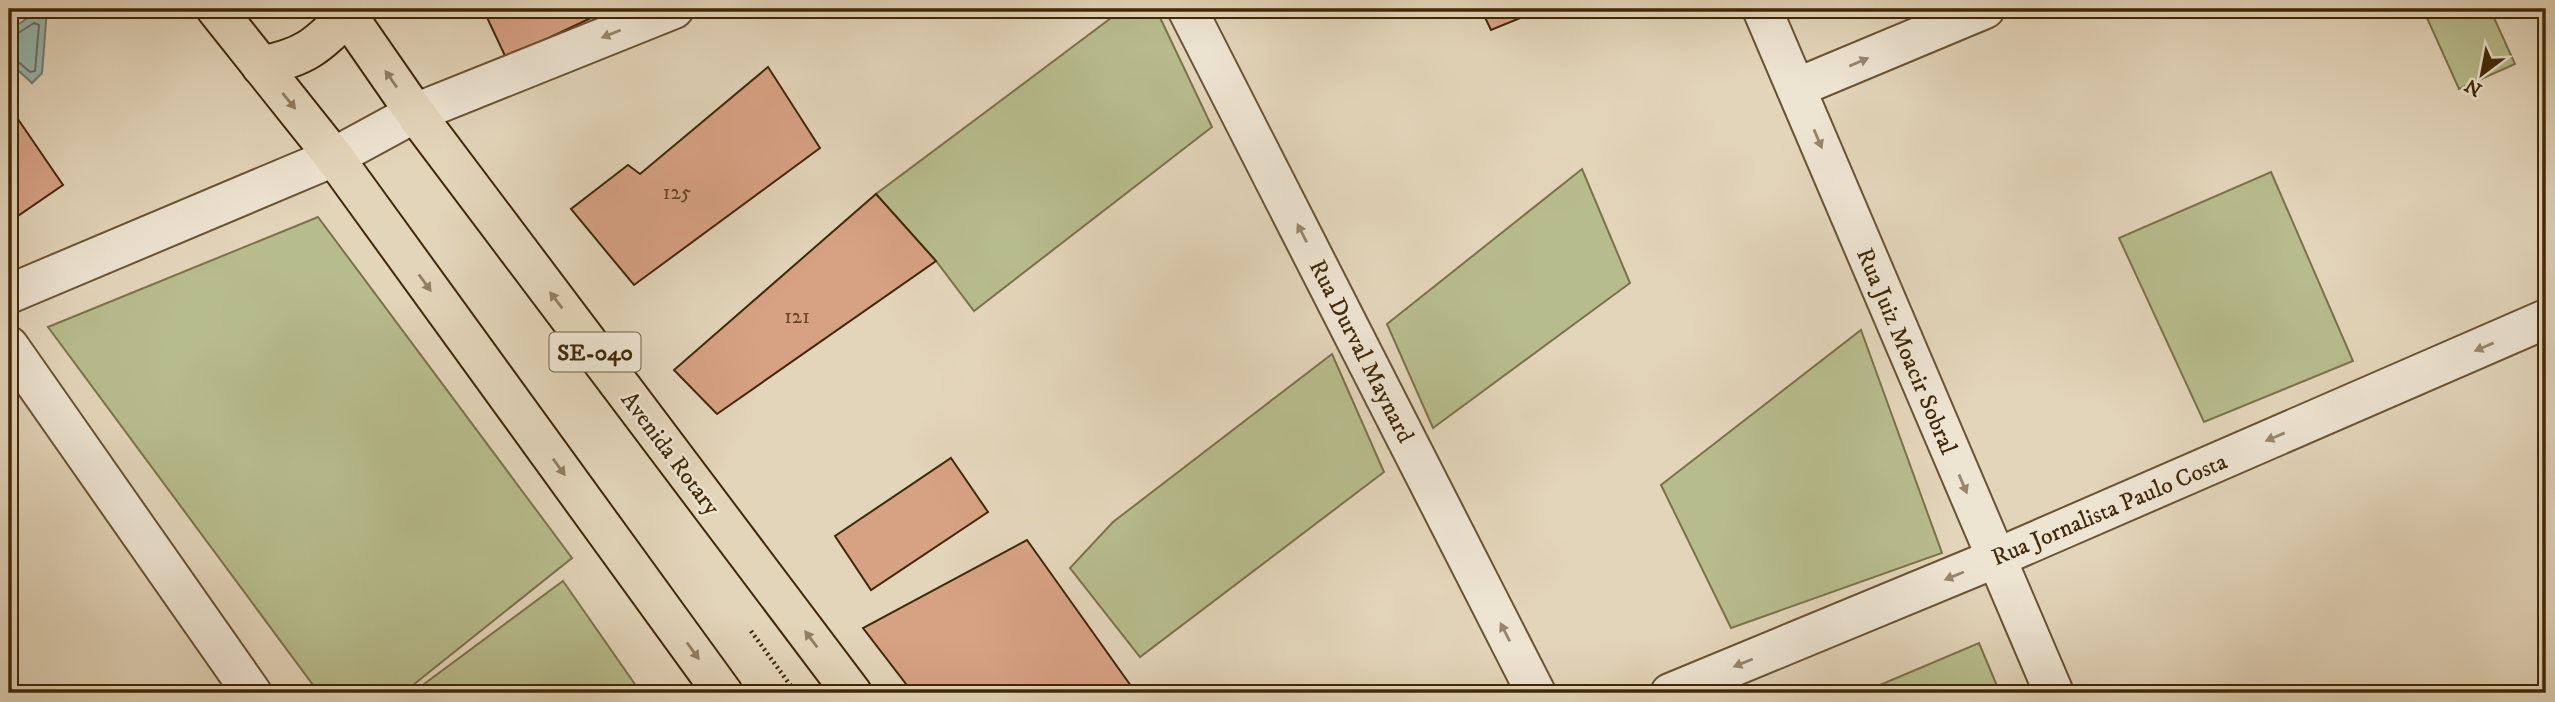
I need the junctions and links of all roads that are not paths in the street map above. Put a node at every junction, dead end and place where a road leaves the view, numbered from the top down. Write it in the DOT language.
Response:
graph roads {
  1 [pos="216,9"];
  2 [pos="674,9"];
  3 [pos="1187,9"];
  4 [pos="1762,9"];
  5 [pos="1985,9"];
  6 [pos="345,12"];
  7 [pos="261,66"];
  8 [pos="1797,88"];
  9 [pos="415,113"];
  10 [pos="334,157"];
  11 [pos="9,294"];
  12 [pos="2546,319"];
  13 [pos="9,346"];
  14 [pos="1994,559"];
  15 [pos="252,693"];
  16 [pos="723,693"];
  17 [pos="852,693"];
  18 [pos="1536,693"];
  19 [pos="1670,693"];
  20 [pos="2054,693"];
  1 -- 7 [label="main road"];
  2 -- 9 [label="street, one-way"];
  18 -- 3 [label="street, Rua Durval Maynard, one-way"];
  4 -- 8 [label="street, Rua Juiz Moacir Sobral"];
  8 -- 5 [label="street, one-way"];
  6 -- 7 [label="main road"];
  9 -- 6 [label="main road, Avenida Rotary / SE-040, one-way"];
  7 -- 10 [label="main road, one-way"];
  8 -- 14 [label="street, Rua Juiz Moacir Sobral, one-way"];
  9 -- 10 [label="street"];
  17 -- 9 [label="main road, Avenida Rotary / SE-040, one-way"];
  10 -- 11 [label="street"];
  10 -- 16 [label="main road, one-way"];
  12 -- 14 [label="street, Rua Jornalista Paulo Costa, one-way"];
  13 -- 15 [label="street"];
  14 -- 19 [label="street, Rua Jornalista Paulo Costa, one-way"];
  14 -- 20 [label="street, Rua Juiz Moacir Sobral"];
}
